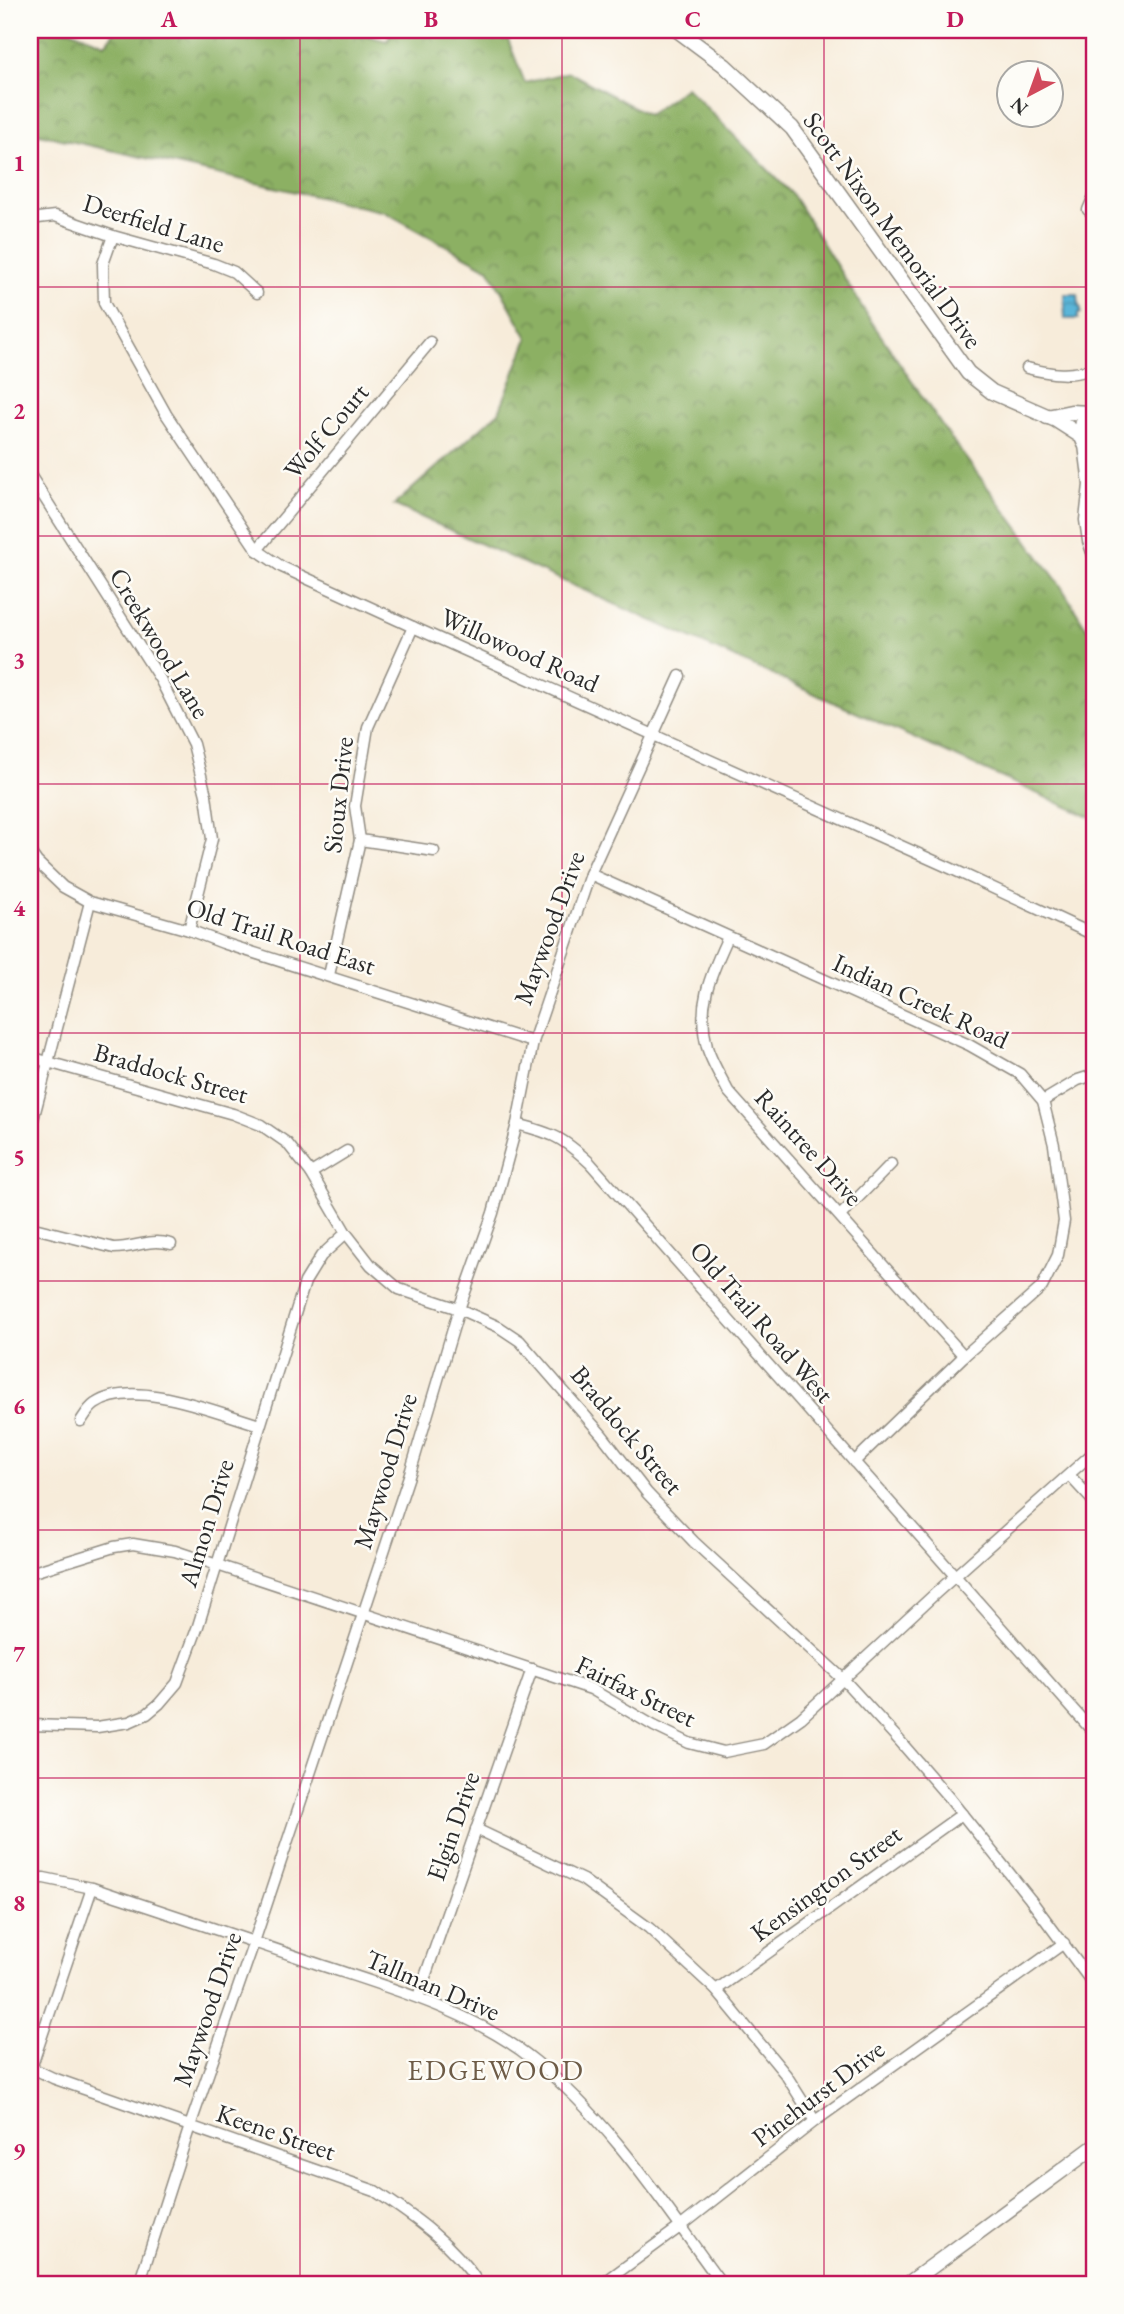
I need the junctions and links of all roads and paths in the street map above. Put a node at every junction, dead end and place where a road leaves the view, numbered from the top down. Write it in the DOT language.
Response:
graph roads {
  1 [pos="677,30"];
  2 [pos="1094,196"];
  3 [pos="1094,213"];
  4 [pos="30,219"];
  5 [pos="113,236"];
  6 [pos="257,293"];
  7 [pos="430,342"];
  8 [pos="1027,368"];
  9 [pos="1094,368"];
  10 [pos="1092,412"];
  11 [pos="1048,417"];
  12 [pos="1087,445"];
  13 [pos="30,475"];
  14 [pos="1092,482"];
  15 [pos="257,550"];
  16 [pos="1094,558"];
  17 [pos="413,627"];
  18 [pos="680,676"];
  19 [pos="652,735"];
  20 [pos="360,839"];
  21 [pos="434,850"];
  22 [pos="30,852"];
  23 [pos="590,874"];
  24 [pos="90,902"];
  25 [pos="189,930"];
  26 [pos="1094,935"];
  27 [pos="728,937"];
  28 [pos="329,975"];
  29 [pos="533,1042"];
  30 [pos="30,1057"];
  31 [pos="47,1061"];
  32 [pos="1094,1075"];
  33 [pos="1044,1101"];
  34 [pos="516,1124"];
  35 [pos="30,1131"];
  36 [pos="347,1151"];
  37 [pos="891,1164"];
  38 [pos="311,1173"];
  39 [pos="840,1216"];
  40 [pos="30,1227"];
  41 [pos="346,1233"];
  42 [pos="171,1244"];
  43 [pos="459,1310"];
  44 [pos="964,1356"];
  45 [pos="80,1421"];
  46 [pos="260,1425"];
  47 [pos="1094,1452"];
  48 [pos="854,1462"];
  49 [pos="1069,1475"];
  50 [pos="1094,1502"];
  51 [pos="216,1564"];
  52 [pos="30,1573"];
  53 [pos="955,1577"];
  54 [pos="364,1614"];
  55 [pos="531,1670"];
  56 [pos="843,1679"];
  57 [pos="30,1725"];
  58 [pos="1094,1733"];
  59 [pos="962,1814"];
  60 [pos="475,1829"];
  61 [pos="30,1878"];
  62 [pos="92,1888"];
  63 [pos="254,1942"];
  64 [pos="1064,1943"];
  65 [pos="1094,1985"];
  66 [pos="716,1990"];
  67 [pos="418,1997"];
  68 [pos="30,2069"];
  69 [pos="815,2121"];
  70 [pos="190,2126"];
  71 [pos="1094,2147"];
  72 [pos="680,2227"];
  73 [pos="913,2283"];
  74 [pos="139,2284"];
  75 [pos="479,2284"];
  76 [pos="602,2284"];
  77 [pos="722,2284"];
  1 -- 11 [label="main road, Scott Nixon Memorial Drive"];
  2 -- 3 [label="street"];
  4 -- 5 [label="street, Deerfield Lane"];
  5 -- 6 [label="street, Deerfield Lane"];
  5 -- 15 [label="street, Willowood Road"];
  7 -- 15 [label="street, Wolf Court"];
  8 -- 9 [label="street"];
  10 -- 11 [label="main road"];
  10 -- 12 [label="main road"];
  11 -- 12 [label="main road, Scott Nixon Memorial Drive"];
  12 -- 14 [label="street"];
  13 -- 25 [label="street, Creekwood Lane"];
  14 -- 16 [label="street"];
  15 -- 17 [label="street, Willowood Road"];
  17 -- 19 [label="street, Willowood Road"];
  17 -- 20 [label="street, Sioux Drive"];
  18 -- 19 [label="street, Maywood Drive"];
  19 -- 23 [label="street, Maywood Drive"];
  19 -- 26 [label="street, Willowood Road"];
  20 -- 21 [label="street"];
  20 -- 28 [label="street, Sioux Drive"];
  22 -- 24 [label="street, Old Trail Road East"];
  23 -- 27 [label="street, Indian Creek Road"];
  23 -- 29 [label="street, Maywood Drive"];
  24 -- 25 [label="street, Old Trail Road East"];
  24 -- 31 [label="street"];
  25 -- 28 [label="street, Old Trail Road East"];
  27 -- 33 [label="street, Indian Creek Road"];
  27 -- 39 [label="street, Raintree Drive"];
  28 -- 29 [label="street, Old Trail Road East"];
  29 -- 34 [label="street, Maywood Drive"];
  30 -- 31 [label="street, Braddock Street"];
  31 -- 35 [label="street"];
  31 -- 38 [label="street, Braddock Street"];
  32 -- 33 [label="street"];
  33 -- 44 [label="street, Indian Creek Road"];
  34 -- 43 [label="street, Maywood Drive"];
  34 -- 48 [label="street, Old Trail Road West"];
  36 -- 38 [label="street"];
  37 -- 39 [label="street"];
  38 -- 41 [label="street, Braddock Street"];
  39 -- 44 [label="street, Raintree Drive"];
  40 -- 42 [label="street"];
  41 -- 43 [label="street, Braddock Street"];
  41 -- 46 [label="street, Almon Drive"];
  43 -- 54 [label="street, Maywood Drive"];
  43 -- 56 [label="street, Braddock Street"];
  44 -- 48 [label="street, Indian Creek Road"];
  45 -- 46 [label="street"];
  46 -- 51 [label="street, Almon Drive"];
  47 -- 49 [label="street, Fairfax Street"];
  48 -- 53 [label="street, Old Trail Road West"];
  49 -- 50 [label="street"];
  49 -- 53 [label="street, Fairfax Street"];
  51 -- 52 [label="street, Fairfax Street"];
  51 -- 54 [label="street, Fairfax Street"];
  51 -- 57 [label="street, Almon Drive"];
  53 -- 56 [label="street, Fairfax Street"];
  53 -- 58 [label="street, Old Trail Road West"];
  54 -- 55 [label="street, Fairfax Street"];
  54 -- 63 [label="street, Maywood Drive"];
  55 -- 56 [label="street, Fairfax Street"];
  55 -- 60 [label="street, Elgin Drive"];
  56 -- 59 [label="street, Braddock Street"];
  59 -- 64 [label="street, Braddock Street"];
  59 -- 66 [label="street, Kensington Street"];
  60 -- 66 [label="street"];
  60 -- 67 [label="street, Elgin Drive"];
  61 -- 62 [label="street, Tallman Drive"];
  62 -- 63 [label="street, Tallman Drive"];
  62 -- 68 [label="street"];
  63 -- 67 [label="street, Tallman Drive"];
  63 -- 70 [label="street, Maywood Drive"];
  64 -- 65 [label="street, Braddock Street"];
  64 -- 69 [label="street, Pinehurst Drive"];
  66 -- 69 [label="street"];
  67 -- 72 [label="street, Tallman Drive"];
  68 -- 70 [label="street, Keene Street"];
  69 -- 72 [label="street, Pinehurst Drive"];
  70 -- 74 [label="street, Maywood Drive"];
  70 -- 75 [label="street, Keene Street"];
  71 -- 73 [label="main road"];
  72 -- 76 [label="street, Pinehurst Drive"];
  72 -- 77 [label="street, Tallman Drive"];
}
